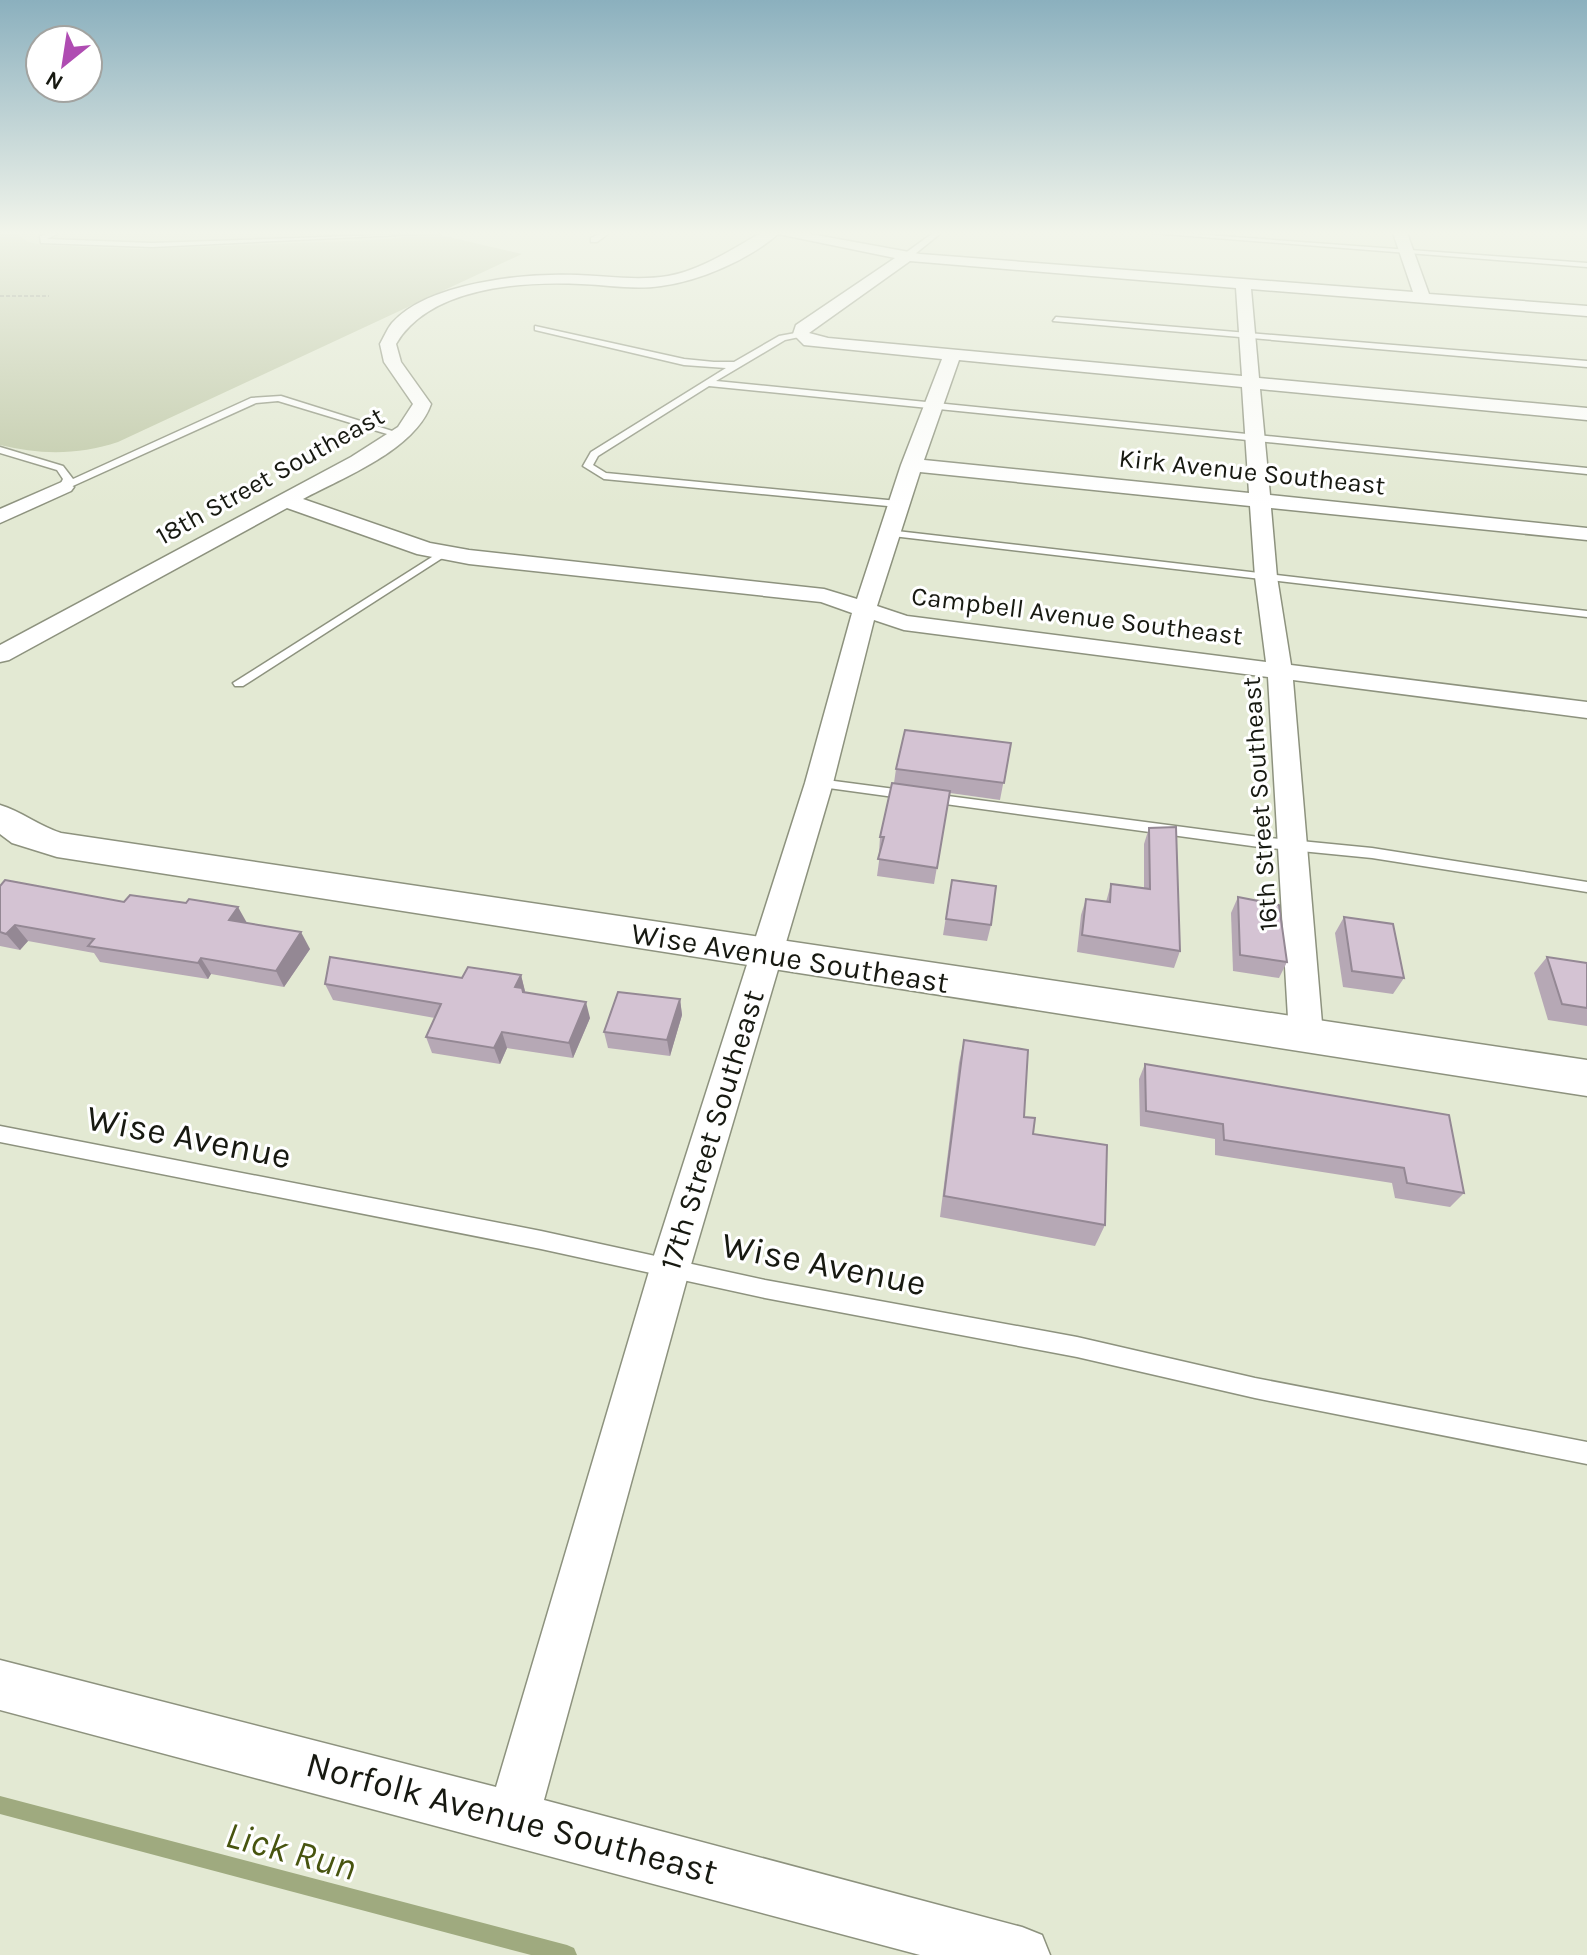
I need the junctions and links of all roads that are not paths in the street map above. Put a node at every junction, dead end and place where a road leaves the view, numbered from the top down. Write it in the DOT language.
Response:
graph roads {
  1 [pos="399,324"];
  2 [pos="807,324"];
  3 [pos="1118,324"];
  4 [pos="1245,324"];
  5 [pos="538,328"];
  6 [pos="801,334"];
  7 [pos="1246,335"];
  8 [pos="952,356"];
  9 [pos="1587,364"];
  10 [pos="736,365"];
  11 [pos="706,383"];
  12 [pos="1251,383"];
  13 [pos="934,406"];
  14 [pos="1587,414"];
  15 [pos="400,435"];
  16 [pos="1257,437"];
  17 [pos="0,450"];
  18 [pos="911,465"];
  19 [pos="1587,471"];
  20 [pos="64,487"];
  21 [pos="285,500"];
  22 [pos="1261,500"];
  23 [pos="0,517"];
  24 [pos="893,519"];
  25 [pos="1587,534"];
  26 [pos="443,553"];
  27 [pos="1266,577"];
  28 [pos="865,609"];
  29 [pos="1587,614"];
  30 [pos="0,655"];
  31 [pos="1280,671"];
  32 [pos="239,683"];
  33 [pos="1587,710"];
  34 [pos="819,783"];
  35 [pos="0,817"];
  36 [pos="1293,845"];
  37 [pos="1587,887"];
  38 [pos="766,954"];
  39 [pos="1306,1035"];
  40 [pos="1587,1078"];
  41 [pos="0,1134"];
  42 [pos="670,1268"];
  43 [pos="1587,1453"];
  44 [pos="0,1685"];
  45 [pos="513,1818"];
  46 [pos="1022,1955"];
  1 -- 15 [label="street, 18th Street Southeast"];
  2 -- 6 [label="street"];
  3 -- 7 [label="lane"];
  4 -- 7 [label="street, 16th Street Southeast"];
  5 -- 10 [label="lane"];
  6 -- 8 [label="street"];
  6 -- 10 [label="lane"];
  7 -- 9 [label="lane"];
  7 -- 12 [label="street, 16th Street Southeast"];
  8 -- 12 [label="street"];
  8 -- 13 [label="street, 17th Street Southeast"];
  10 -- 11 [label="lane"];
  11 -- 13 [label="lane"];
  11 -- 24 [label="lane"];
  12 -- 14 [label="street"];
  12 -- 16 [label="street, 16th Street Southeast"];
  13 -- 16 [label="lane"];
  13 -- 18 [label="street, 17th Street Southeast"];
  15 -- 20 [label="lane"];
  15 -- 21 [label="street, 18th Street Southeast"];
  16 -- 19 [label="lane"];
  16 -- 22 [label="street, 16th Street Southeast"];
  17 -- 20 [label="lane"];
  18 -- 22 [label="street, Kirk Avenue Southeast"];
  18 -- 24 [label="street, 17th Street Southeast"];
  20 -- 23 [label="street"];
  21 -- 26 [label="street, Campbell Avenue Southeast"];
  21 -- 30 [label="street, 18th Street Southeast"];
  22 -- 25 [label="street, Kirk Avenue Southeast"];
  22 -- 27 [label="street, 16th Street Southeast"];
  24 -- 27 [label="lane"];
  24 -- 28 [label="street, 17th Street Southeast"];
  26 -- 28 [label="street, Campbell Avenue Southeast"];
  26 -- 32 [label="lane"];
  27 -- 29 [label="lane"];
  27 -- 31 [label="street, 16th Street Southeast"];
  28 -- 31 [label="street, Campbell Avenue Southeast"];
  28 -- 34 [label="street, 17th Street Southeast"];
  31 -- 33 [label="street, Campbell Avenue Southeast"];
  31 -- 36 [label="street, 16th Street Southeast"];
  34 -- 36 [label="lane"];
  34 -- 38 [label="street, 17th Street Southeast"];
  35 -- 38 [label="street, Wise Avenue Southeast"];
  36 -- 37 [label="lane"];
  36 -- 39 [label="street, 16th Street Southeast"];
  38 -- 39 [label="street, Wise Avenue Southeast"];
  38 -- 42 [label="street, 17th Street Southeast"];
  39 -- 40 [label="street, Wise Avenue Southeast"];
  41 -- 42 [label="lane, Wise Avenue"];
  42 -- 43 [label="lane, Wise Avenue"];
  42 -- 45 [label="street, 17th Street Southeast"];
  44 -- 45 [label="street, Norfolk Avenue Southeast"];
  45 -- 46 [label="street, Norfolk Avenue Southeast"];
}
